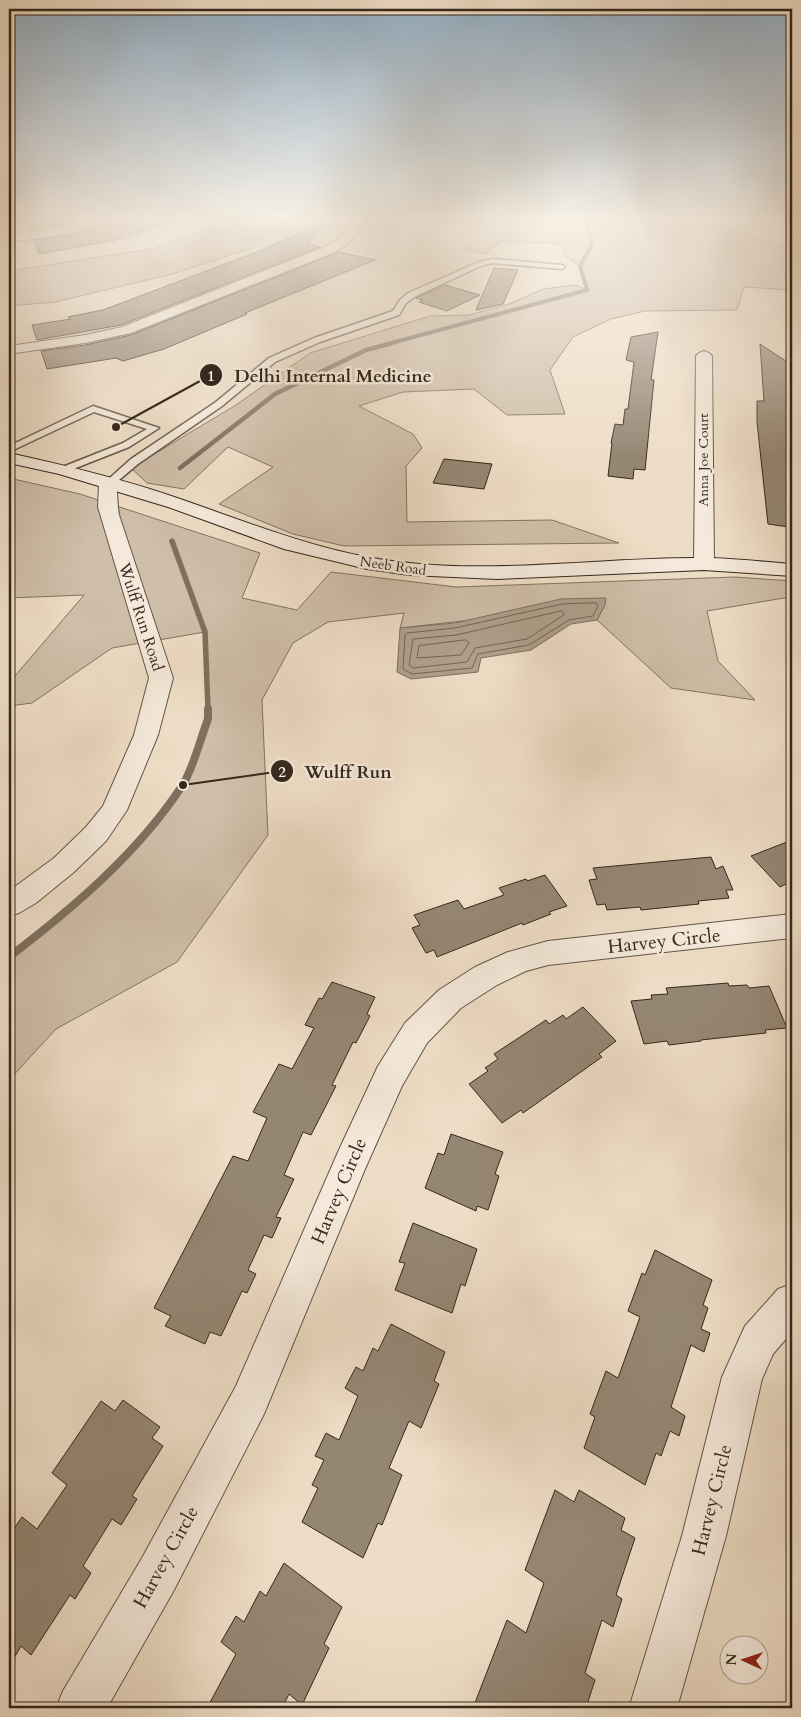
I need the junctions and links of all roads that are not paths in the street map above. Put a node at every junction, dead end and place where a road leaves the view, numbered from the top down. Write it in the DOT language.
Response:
graph roads {
  1 [pos="208,298"];
  2 [pos="408,298"];
  3 [pos="9,350"];
  4 [pos="704,356"];
  5 [pos="9,449"];
  6 [pos="9,458"];
  7 [pos="63,470"];
  8 [pos="108,484"];
  9 [pos="704,564"];
  10 [pos="792,570"];
  11 [pos="9,906"];
  12 [pos="792,926"];
  13 [pos="792,1303"];
  14 [pos="80,1708"];
  15 [pos="653,1708"];
  1 -- 3 [label="street"];
  2 -- 8 [label="lane"];
  4 -- 9 [label="street, Anna Joe Court"];
  5 -- 7 [label="lane"];
  6 -- 7 [label="street, Neeb Road"];
  7 -- 8 [label="street, Neeb Road"];
  8 -- 9 [label="street, Neeb Road"];
  8 -- 11 [label="street, Wulff Run Road"];
  9 -- 10 [label="street, Neeb Road"];
  12 -- 14 [label="street, Harvey Circle"];
  13 -- 15 [label="street, Harvey Circle"];
}
